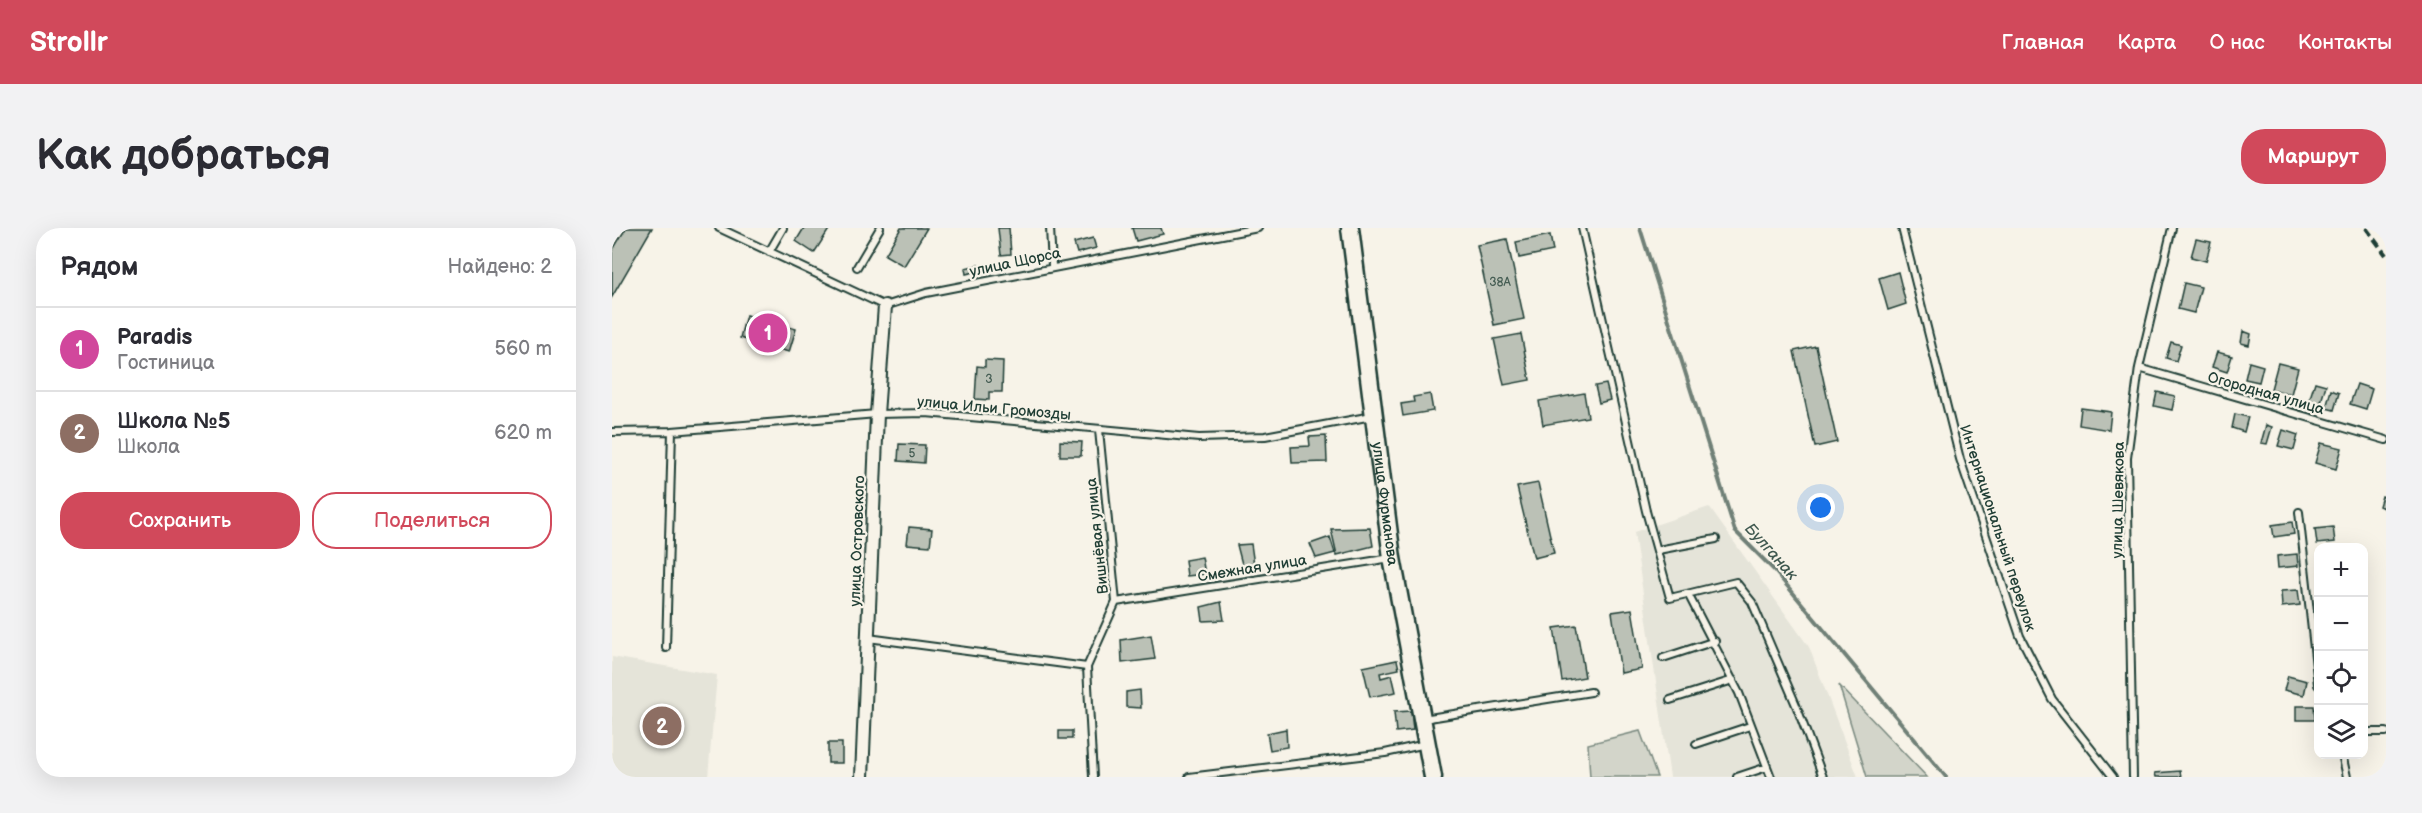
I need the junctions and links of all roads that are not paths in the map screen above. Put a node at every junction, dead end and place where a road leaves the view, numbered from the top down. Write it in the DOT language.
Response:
graph roads {
  1 [pos="719,228"];
  2 [pos="783,228"];
  3 [pos="880,228"];
  4 [pos="1050,228"];
  5 [pos="1258,228"];
  6 [pos="1350,228"];
  7 [pos="1582,228"];
  8 [pos="1902,228"];
  9 [pos="2172,228"];
  10 [pos="769,252"];
  11 [pos="1052,266"];
  12 [pos="857,267"];
  13 [pos="885,306"];
  14 [pos="2139,368"];
  15 [pos="877,414"];
  16 [pos="1372,416"];
  17 [pos="1099,430"];
  18 [pos="672,431"];
  19 [pos="612,432"];
  20 [pos="2386,440"];
  21 [pos="2299,512"];
  22 [pos="1716,539"];
  23 [pos="1658,550"];
  24 [pos="1392,558"];
  25 [pos="1688,594"];
  26 [pos="1116,602"];
  27 [pos="868,638"];
  28 [pos="1715,641"];
  29 [pos="666,648"];
  30 [pos="2315,651"];
  31 [pos="1663,658"];
  32 [pos="1087,668"];
  33 [pos="1732,680"];
  34 [pos="1591,692"];
  35 [pos="1670,700"];
  36 [pos="1423,719"];
  37 [pos="1750,726"];
  38 [pos="2368,732"];
  39 [pos="2386,732"];
  40 [pos="1428,743"];
  41 [pos="1696,744"];
  42 [pos="2343,759"];
  43 [pos="1767,767"];
  44 [pos="1229,775"];
  45 [pos="862,777"];
  46 [pos="1093,777"];
  47 [pos="1189,777"];
  48 [pos="1433,777"];
  49 [pos="1737,777"];
  50 [pos="1771,777"];
  51 [pos="1823,777"];
  52 [pos="2113,777"];
  53 [pos="2133,777"];
  54 [pos="2347,777"];
  1 -- 10 [label="lane"];
  2 -- 10 [label="lane"];
  3 -- 12 [label="lane"];
  4 -- 11 [label="lane"];
  5 -- 11 [label="lane, улица Щорса"];
  6 -- 16 [label="main road, улица Фурманова"];
  7 -- 23 [label="lane"];
  8 -- 52 [label="lane, Интернациональный переулок"];
  9 -- 14 [label="lane, улица Шевякова"];
  10 -- 13 [label="lane"];
  11 -- 13 [label="lane, улица Щорса"];
  13 -- 15 [label="street, улица Островского"];
  14 -- 20 [label="lane, Огородная улица"];
  14 -- 53 [label="lane, улица Шевякова"];
  15 -- 17 [label="lane, улица Ильи Громозды"];
  15 -- 18 [label="lane, улица Ильи Громозды"];
  15 -- 27 [label="street, улица Островского"];
  16 -- 17 [label="lane, улица Ильи Громозды"];
  16 -- 24 [label="main road, улица Фурманова"];
  17 -- 26 [label="lane, Вишнёвая улица"];
  18 -- 19 [label="lane, улица Ильи Громозды"];
  18 -- 29 [label="lane"];
  21 -- 30 [label="lane"];
  22 -- 23 [label="lane"];
  23 -- 25 [label="lane"];
  24 -- 26 [label="lane, Смежная улица"];
  24 -- 36 [label="main road, улица Фурманова"];
  25 -- 28 [label="lane"];
  25 -- 51 [label="lane"];
  26 -- 32 [label="lane, Вишнёвая улица"];
  27 -- 32 [label="lane"];
  27 -- 45 [label="street, улица Островского"];
  28 -- 31 [label="lane"];
  28 -- 33 [label="lane"];
  32 -- 46 [label="lane, Вишнёвая улица"];
  33 -- 35 [label="lane"];
  33 -- 37 [label="lane"];
  34 -- 36 [label="lane"];
  36 -- 40 [label="main road, улица Фурманова"];
  37 -- 41 [label="lane"];
  37 -- 43 [label="lane"];
  38 -- 39 [label="lane"];
  40 -- 44 [label="lane"];
  40 -- 48 [label="main road, улица Фурманова"];
  42 -- 54 [label="lane"];
  43 -- 49 [label="lane"];
  43 -- 50 [label="lane"];
  44 -- 47 [label="lane"];
}
